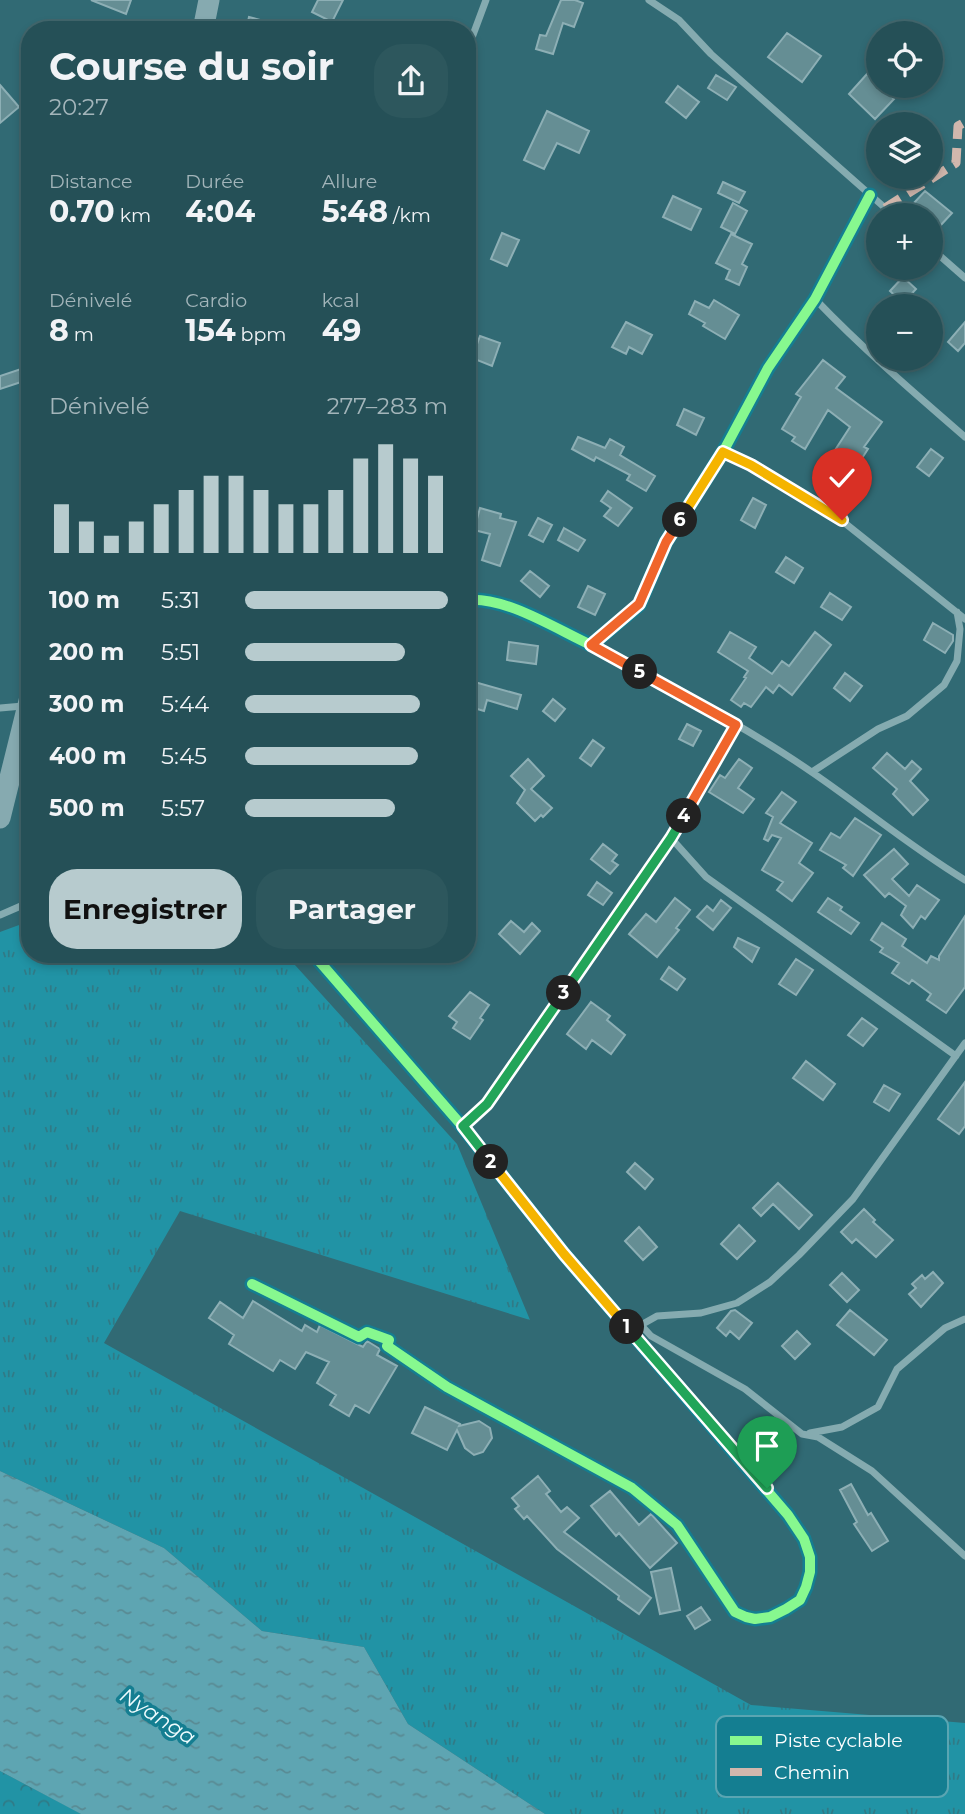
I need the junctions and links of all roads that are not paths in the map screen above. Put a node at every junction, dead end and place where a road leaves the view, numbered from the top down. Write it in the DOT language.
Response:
graph roads {
  1 [pos="209,0"];
  2 [pos="486,0"];
  3 [pos="649,0"];
  4 [pos="205,21"];
  5 [pos="476,27"];
  6 [pos="870,195"];
  7 [pos="879,203"];
  8 [pos="943,259"];
  9 [pos="965,278"];
  10 [pos="815,299"];
  11 [pos="965,437"];
  12 [pos="723,452"];
  13 [pos="476,599"];
  14 [pos="957,612"];
  15 [pos="965,619"];
  16 [pos="591,645"];
  17 [pos="21,703"];
  18 [pos="0,708"];
  19 [pos="736,725"];
  20 [pos="21,733"];
  21 [pos="812,772"];
  22 [pos="0,818"];
  23 [pos="671,838"];
  24 [pos="965,880"];
  25 [pos="21,906"];
  26 [pos="0,915"];
  27 [pos="321,963"];
  28 [pos="965,1043"];
  29 [pos="956,1056"];
  30 [pos="463,1126"];
  31 [pos="252,1284"];
  32 [pos="614,1311"];
  33 [pos="965,1319"];
  34 [pos="641,1325"];
  35 [pos="802,1434"];
  36 [pos="965,1556"];
  1 -- 4 [label="highway"];
  2 -- 5 [label="street"];
  3 -- 6 [label="street"];
  6 -- 7 [label="street"];
  6 -- 10 [label="street"];
  8 -- 9 [label="street"];
  10 -- 11 [label="street"];
  10 -- 12 [label="street"];
  12 -- 14 [label="street"];
  12 -- 16 [label="street"];
  13 -- 16 [label="street"];
  14 -- 15 [label="street"];
  14 -- 21 [label="street"];
  16 -- 19 [label="street"];
  17 -- 18 [label="street"];
  19 -- 21 [label="street"];
  19 -- 23 [label="street"];
  20 -- 22 [label="highway"];
  21 -- 24 [label="street"];
  23 -- 29 [label="street"];
  23 -- 30 [label="street"];
  25 -- 26 [label="street"];
  27 -- 30 [label="street"];
  28 -- 29 [label="street"];
  29 -- 34 [label="street"];
  30 -- 32 [label="street"];
  31 -- 32 [label="street"];
  32 -- 34 [label="street"];
  33 -- 35 [label="street"];
  34 -- 35 [label="street"];
  35 -- 36 [label="street"];
}
